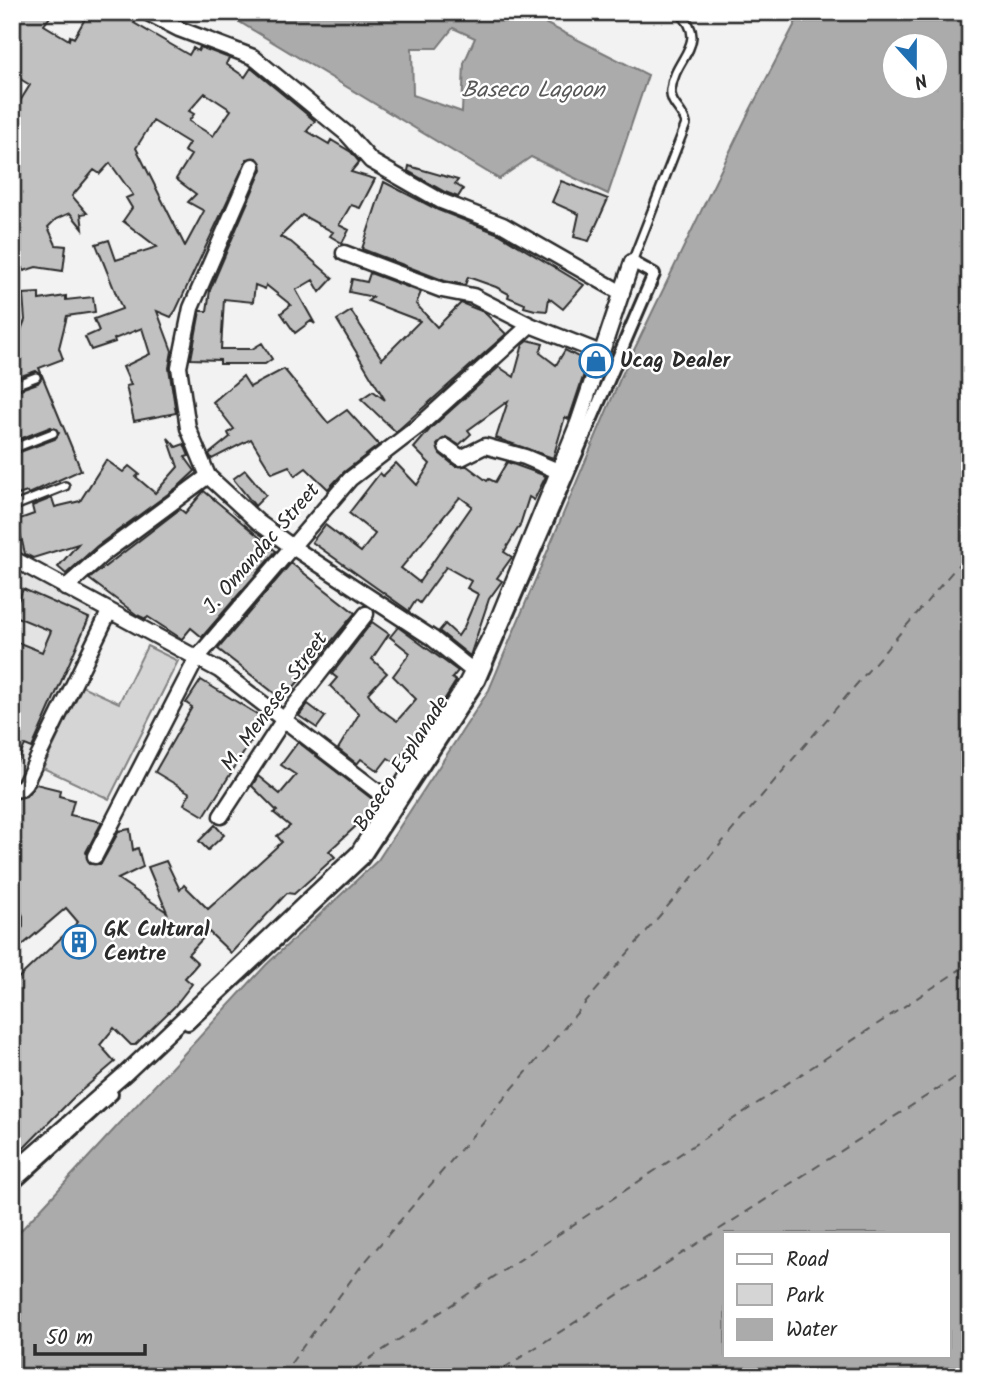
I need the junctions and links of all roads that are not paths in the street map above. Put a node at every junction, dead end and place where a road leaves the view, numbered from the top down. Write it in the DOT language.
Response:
graph roads {
  1 [pos="146,12"];
  2 [pos="679,12"];
  3 [pos="253,166"];
  4 [pos="344,253"];
  5 [pos="632,262"];
  6 [pos="622,293"];
  7 [pos="530,324"];
  8 [pos="601,353"];
  9 [pos="36,377"];
  10 [pos="12,386"];
  11 [pos="53,433"];
  12 [pos="446,447"];
  13 [pos="12,449"];
  14 [pos="558,471"];
  15 [pos="208,476"];
  16 [pos="65,486"];
  17 [pos="12,507"];
  18 [pos="291,546"];
  19 [pos="12,558"];
  20 [pos="65,588"];
  21 [pos="109,612"];
  22 [pos="366,614"];
  23 [pos="197,658"];
  24 [pos="473,671"];
  25 [pos="284,719"];
  26 [pos="12,790"];
  27 [pos="390,801"];
  28 [pos="221,816"];
  29 [pos="96,856"];
  30 [pos="12,1173"];
  31 [pos="12,1185"];
  1 -- 6 [label="street"];
  2 -- 5 [label="lane"];
  3 -- 15 [label="street"];
  4 -- 7 [label="street"];
  5 -- 6 [label="street"];
  5 -- 31 [label="street, Baseco Esplanade"];
  6 -- 8 [label="street"];
  7 -- 8 [label="street"];
  7 -- 18 [label="street, J. Omandac Street"];
  8 -- 14 [label="street"];
  9 -- 10 [label="lane"];
  11 -- 13 [label="lane"];
  12 -- 14 [label="street"];
  14 -- 24 [label="street"];
  15 -- 18 [label="street"];
  15 -- 20 [label="street"];
  16 -- 17 [label="lane"];
  18 -- 23 [label="street, J. Omandac Street"];
  18 -- 24 [label="street"];
  19 -- 20 [label="street"];
  20 -- 21 [label="street"];
  21 -- 23 [label="street"];
  21 -- 26 [label="street"];
  22 -- 25 [label="street, M. Meneses Street"];
  23 -- 25 [label="street"];
  23 -- 29 [label="street, J. Omandac Street"];
  24 -- 27 [label="street"];
  25 -- 27 [label="street"];
  25 -- 28 [label="street, M. Meneses Street"];
  27 -- 30 [label="street"];
}
